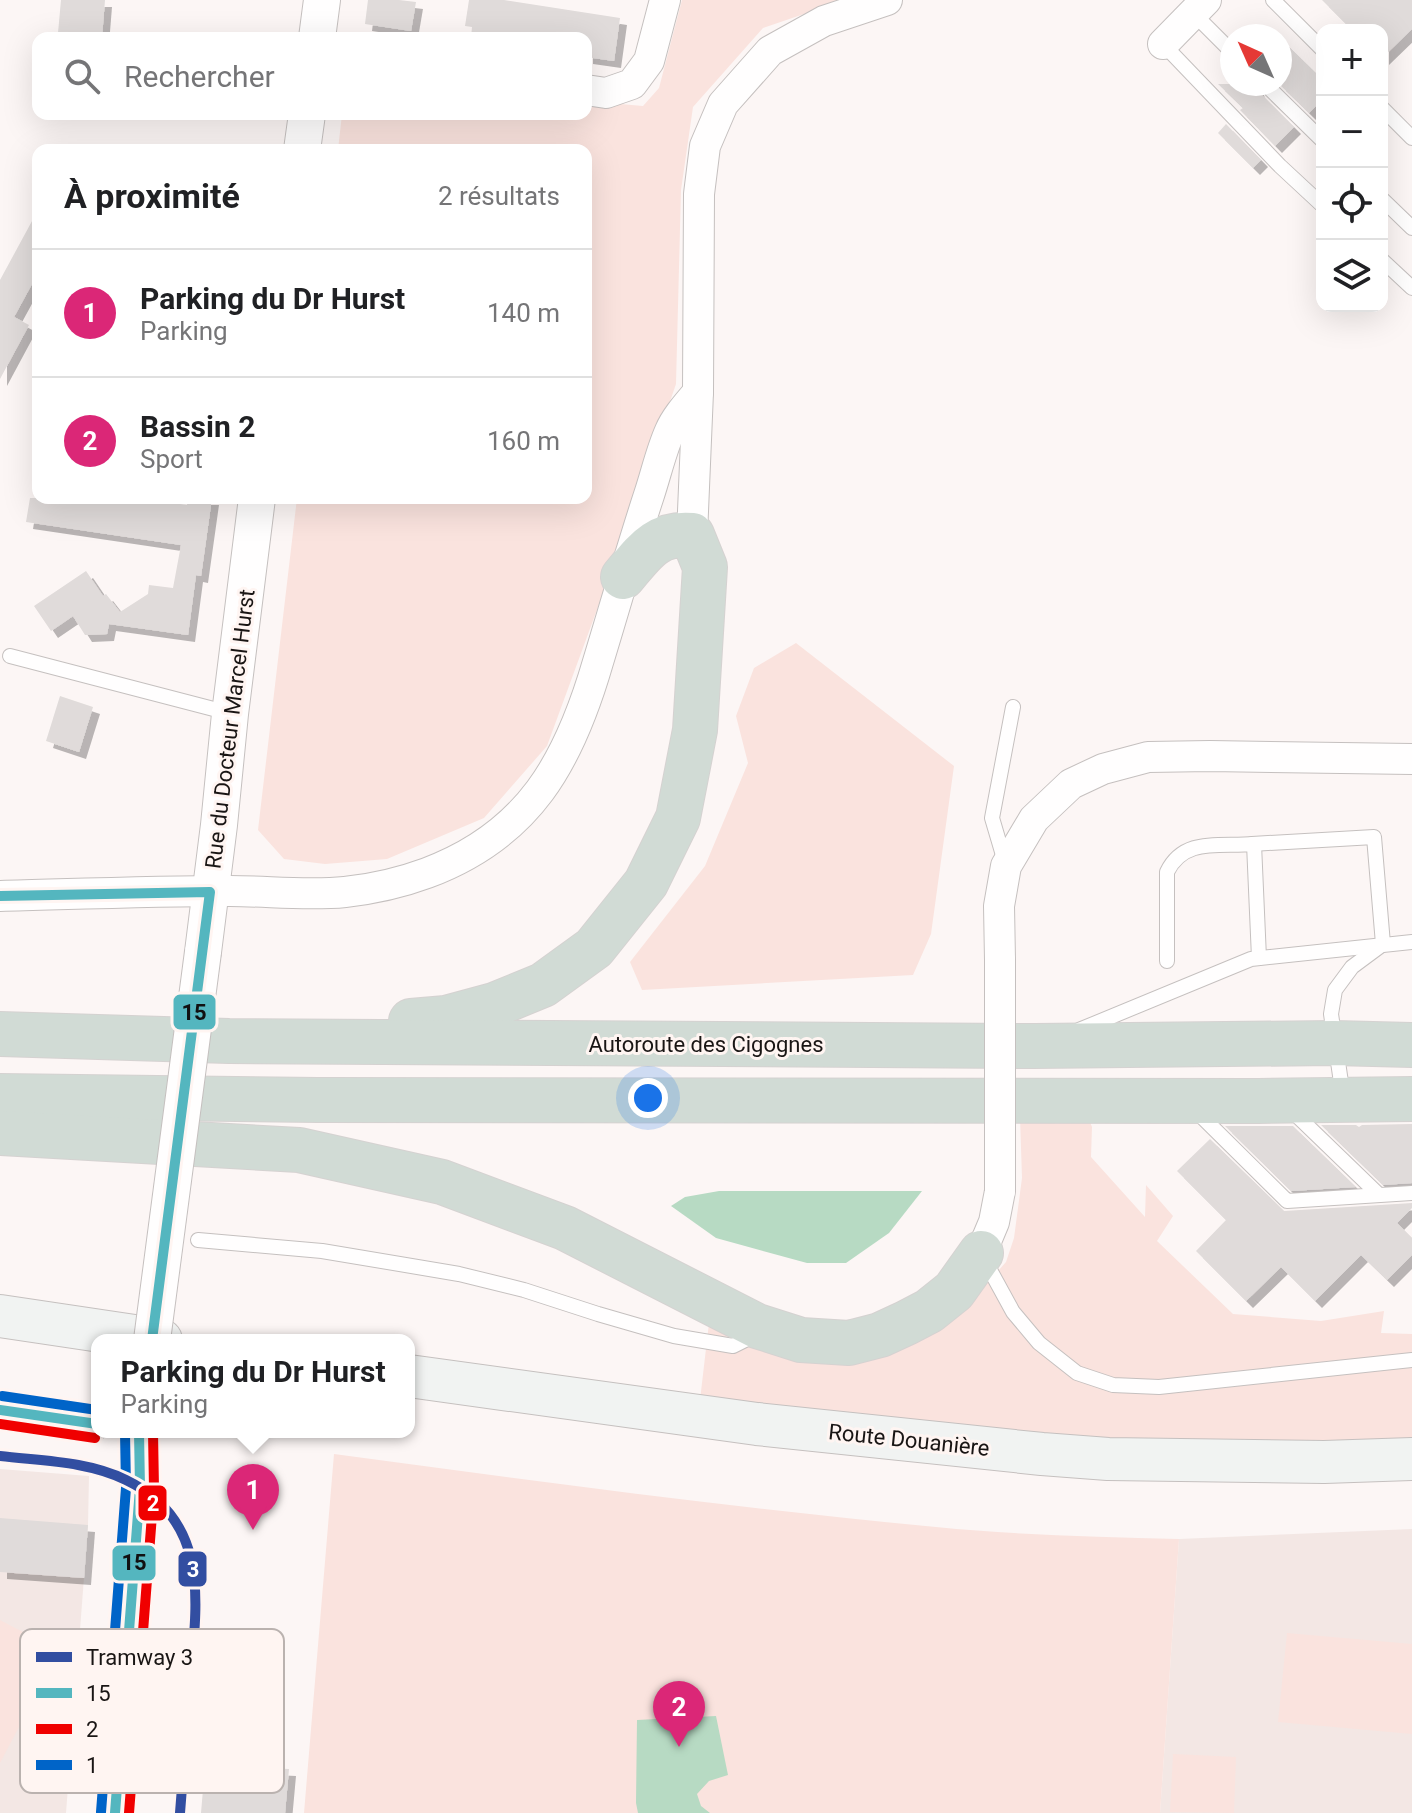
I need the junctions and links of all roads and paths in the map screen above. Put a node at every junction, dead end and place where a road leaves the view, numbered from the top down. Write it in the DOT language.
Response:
graph roads {
  1 [pos="322,0"];
  2 [pos="665,0"];
  3 [pos="887,0"];
  4 [pos="1273,0"];
  5 [pos="1199,7"];
  6 [pos="318,32"];
  7 [pos="1220,36"];
  8 [pos="1316,43"];
  9 [pos="1163,44"];
  10 [pos="592,91"];
  11 [pos="1277,96"];
  12 [pos="1388,114"];
  13 [pos="306,120"];
  14 [pos="1316,134"];
  15 [pos="1412,138"];
  16 [pos="303,144"];
  17 [pos="1316,200"];
  18 [pos="1388,205"];
  19 [pos="1412,228"];
  20 [pos="1388,266"];
  21 [pos="1412,288"];
  22 [pos="698,392"];
  23 [pos="256,504"];
  24 [pos="692,535"];
  25 [pos="623,577"];
  26 [pos="10,656"];
  27 [pos="1013,707"];
  28 [pos="230,714"];
  29 [pos="1412,759"];
  30 [pos="1252,844"];
  31 [pos="1006,866"];
  32 [pos="210,892"];
  33 [pos="0,896"];
  34 [pos="1412,942"];
  35 [pos="1383,944"];
  36 [pos="1259,958"];
  37 [pos="1167,961"];
  38 [pos="0,1034"];
  39 [pos="229,1041"];
  40 [pos="1334,1043"];
  41 [pos="1412,1045"];
  42 [pos="1034,1046"];
  43 [pos="0,1096"];
  44 [pos="1412,1099"];
  45 [pos="1343,1100"];
  46 [pos="1186,1101"];
  47 [pos="1281,1101"];
  48 [pos="0,1133"];
  49 [pos="1412,1193"];
  50 [pos="1378,1194"];
  51 [pos="198,1240"];
  52 [pos="981,1253"];
  53 [pos="0,1316"];
  54 [pos="766,1330"];
  55 [pos="121,1334"];
  56 [pos="153,1334"];
  57 [pos="1412,1360"];
  58 [pos="415,1377"];
  59 [pos="0,1410"];
  60 [pos="91,1423"];
  61 [pos="139,1438"];
  62 [pos="1412,1459"];
  63 [pos="129,1629"];
  64 [pos="117,1793"];
  65 [pos="115,1813"];
  1 -- 6 [label="street"];
  2 -- 10 [label="street"];
  3 -- 22 [label="street"];
  4 -- 8 [label="lane"];
  5 -- 7 [label="lane"];
  5 -- 9 [label="street"];
  9 -- 17 [label="lane"];
  11 -- 14 [label="lane"];
  12 -- 15 [label="lane"];
  13 -- 16 [label="street"];
  18 -- 19 [label="lane"];
  20 -- 21 [label="lane"];
  22 -- 24 [label="street"];
  22 -- 25 [label="street"];
  23 -- 28 [label="street, Rue du Docteur Marcel Hurst"];
  24 -- 25 [label="highway"];
  24 -- 39 [label="highway"];
  25 -- 32 [label="street"];
  26 -- 28 [label="lane"];
  27 -- 31 [label="lane"];
  28 -- 32 [label="street, Rue du Docteur Marcel Hurst"];
  29 -- 31 [label="street"];
  30 -- 35 [label="lane"];
  30 -- 36 [label="lane"];
  30 -- 37 [label="lane"];
  31 -- 52 [label="street, bridge"];
  32 -- 33 [label="street"];
  32 -- 56 [label="street, Rue du Docteur Marcel Hurst, bridge"];
  34 -- 35 [label="lane"];
  35 -- 36 [label="lane"];
  35 -- 40 [label="lane"];
  36 -- 42 [label="lane"];
  38 -- 39 [label="highway, Autoroute des Cigognes"];
  39 -- 42 [label="highway, Autoroute des Cigognes"];
  40 -- 41 [label="highway, Autoroute des Cigognes"];
  40 -- 42 [label="highway, Autoroute des Cigognes"];
  40 -- 45 [label="lane"];
  43 -- 46 [label="highway"];
  44 -- 45 [label="highway"];
  45 -- 47 [label="highway"];
  46 -- 47 [label="highway"];
  46 -- 50 [label="lane"];
  47 -- 50 [label="lane"];
  48 -- 54 [label="highway"];
  49 -- 50 [label="lane"];
  51 -- 54 [label="lane"];
  52 -- 54 [label="highway"];
  52 -- 57 [label="lane"];
  53 -- 55 [label="main road"];
  58 -- 62 [label="main road, Route Douanière"];
  59 -- 60 [label="street"];
  61 -- 63 [label="street"];
  64 -- 65 [label="street"];
}
